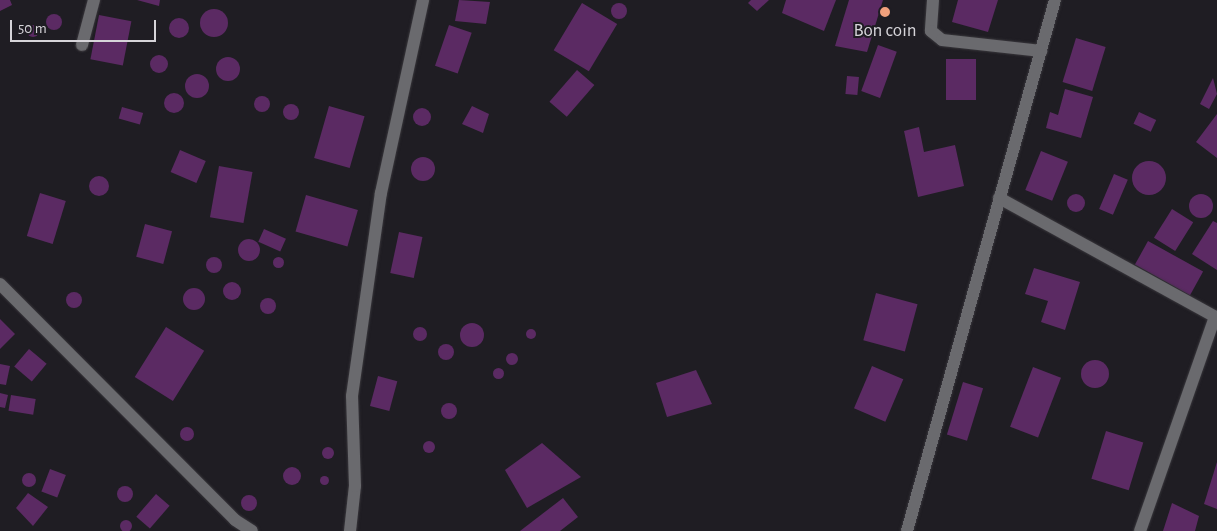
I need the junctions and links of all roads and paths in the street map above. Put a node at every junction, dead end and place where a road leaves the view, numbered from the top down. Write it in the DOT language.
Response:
graph roads {
  1 [pos="94,0"];
  2 [pos="423,0"];
  3 [pos="933,0"];
  4 [pos="1055,0"];
  5 [pos="82,44"];
  6 [pos="1041,52"];
  7 [pos="999,198"];
  8 [pos="0,284"];
  9 [pos="1216,318"];
  10 [pos="252,531"];
  11 [pos="350,531"];
  12 [pos="907,531"];
  13 [pos="1140,531"];
  1 -- 5 [label="street"];
  2 -- 11 [label="street"];
  3 -- 6 [label="street"];
  4 -- 6 [label="street"];
  6 -- 7 [label="street"];
  7 -- 9 [label="street"];
  7 -- 12 [label="street"];
  8 -- 10 [label="street"];
  9 -- 13 [label="street"];
}
